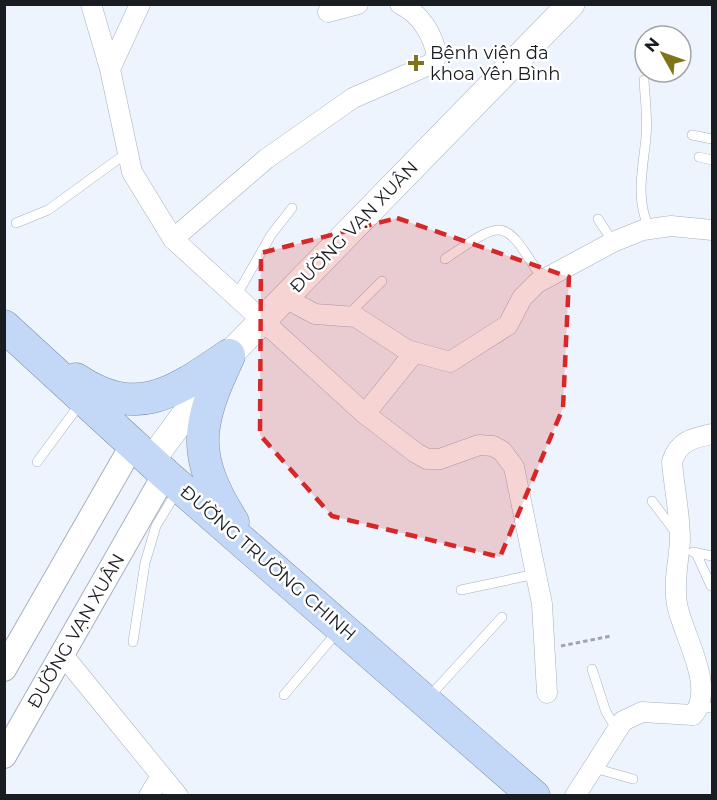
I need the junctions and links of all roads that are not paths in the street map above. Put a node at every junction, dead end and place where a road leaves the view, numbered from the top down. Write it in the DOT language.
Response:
graph roads {
  1 [pos="91,4"];
  2 [pos="140,4"];
  3 [pos="358,4"];
  4 [pos="400,4"];
  5 [pos="571,4"];
  6 [pos="328,12"];
  7 [pos="110,69"];
  8 [pos="644,84"];
  9 [pos="692,135"];
  10 [pos="712,139"];
  11 [pos="128,152"];
  12 [pos="699,157"];
  13 [pos="712,160"];
  14 [pos="292,208"];
  15 [pos="598,219"];
  16 [pos="16,223"];
  17 [pos="649,229"];
  18 [pos="712,230"];
  19 [pos="173,239"];
  20 [pos="613,242"];
  21 [pos="445,259"];
  22 [pos="543,280"];
  23 [pos="382,281"];
  24 [pos="235,298"];
  25 [pos="285,298"];
  26 [pos="348,315"];
  27 [pos="261,322"];
  28 [pos="4,326"];
  29 [pos="27,346"];
  30 [pos="414,352"];
  31 [pos="229,356"];
  32 [pos="84,400"];
  33 [pos="365,414"];
  34 [pos="712,434"];
  35 [pos="37,462"];
  36 [pos="157,466"];
  37 [pos="652,501"];
  38 [pos="248,546"];
  39 [pos="685,546"];
  40 [pos="712,555"];
  41 [pos="536,574"];
  42 [pos="711,586"];
  43 [pos="461,590"];
  44 [pos="502,617"];
  45 [pos="341,627"];
  46 [pos="133,642"];
  47 [pos="62,654"];
  48 [pos="4,669"];
  49 [pos="592,669"];
  50 [pos="708,685"];
  51 [pos="547,693"];
  52 [pos="284,695"];
  53 [pos="426,701"];
  54 [pos="706,708"];
  55 [pos="616,728"];
  56 [pos="4,756"];
  57 [pos="594,768"];
  58 [pos="161,776"];
  59 [pos="633,779"];
  60 [pos="524,792"];
  61 [pos="149,795"];
  62 [pos="178,795"];
  63 [pos="575,795"];
  1 -- 7 [label="street"];
  2 -- 7 [label="street"];
  3 -- 6 [label="street"];
  4 -- 19 [label="street"];
  5 -- 25 [label="main road, ĐƯỜNG VẠN XUÂN"];
  7 -- 11 [label="street"];
  8 -- 17 [label="lane"];
  9 -- 10 [label="lane"];
  11 -- 16 [label="lane"];
  11 -- 19 [label="street"];
  12 -- 13 [label="lane"];
  14 -- 24 [label="lane"];
  15 -- 20 [label="lane"];
  17 -- 18 [label="street"];
  17 -- 20 [label="street"];
  19 -- 24 [label="street"];
  20 -- 22 [label="street"];
  21 -- 22 [label="lane"];
  22 -- 30 [label="street"];
  23 -- 26 [label="lane"];
  24 -- 27 [label="street"];
  25 -- 26 [label="street"];
  25 -- 27 [label="main road, ĐƯỜNG VẠN XUÂN"];
  26 -- 30 [label="street"];
  27 -- 31 [label="main road, ĐƯỜNG VẠN XUÂN"];
  27 -- 33 [label="street"];
  28 -- 29 [label="highway, ĐƯỜNG TRƯỜNG CHINH"];
  29 -- 31 [label="highway"];
  29 -- 32 [label="highway, ĐƯỜNG TRƯỜNG CHINH"];
  30 -- 33 [label="street"];
  31 -- 36 [label="main road, ĐƯỜNG VẠN XUÂN"];
  31 -- 38 [label="highway"];
  32 -- 35 [label="lane"];
  32 -- 36 [label="highway, ĐƯỜNG TRƯỜNG CHINH"];
  33 -- 41 [label="street"];
  34 -- 39 [label="street"];
  36 -- 38 [label="highway, ĐƯỜNG TRƯỜNG CHINH"];
  36 -- 46 [label="lane"];
  36 -- 47 [label="street, ĐƯỜNG VẠN XUÂN"];
  36 -- 48 [label="street, ĐƯỜNG VẠN XUÂN"];
  37 -- 39 [label="lane"];
  38 -- 45 [label="highway, ĐƯỜNG TRƯỜNG CHINH"];
  39 -- 40 [label="lane"];
  39 -- 42 [label="lane"];
  39 -- 50 [label="street"];
  41 -- 43 [label="lane"];
  41 -- 51 [label="street"];
  44 -- 53 [label="lane"];
  45 -- 52 [label="lane"];
  45 -- 53 [label="highway, ĐƯỜNG TRƯỜNG CHINH"];
  47 -- 56 [label="street, ĐƯỜNG VẠN XUÂN"];
  47 -- 58 [label="street"];
  49 -- 55 [label="lane"];
  50 -- 54 [label="street"];
  53 -- 60 [label="highway, ĐƯỜNG TRƯỜNG CHINH"];
  54 -- 55 [label="street"];
  55 -- 57 [label="street"];
  57 -- 59 [label="lane"];
  57 -- 63 [label="street"];
  58 -- 61 [label="street"];
  58 -- 62 [label="street"];
}
